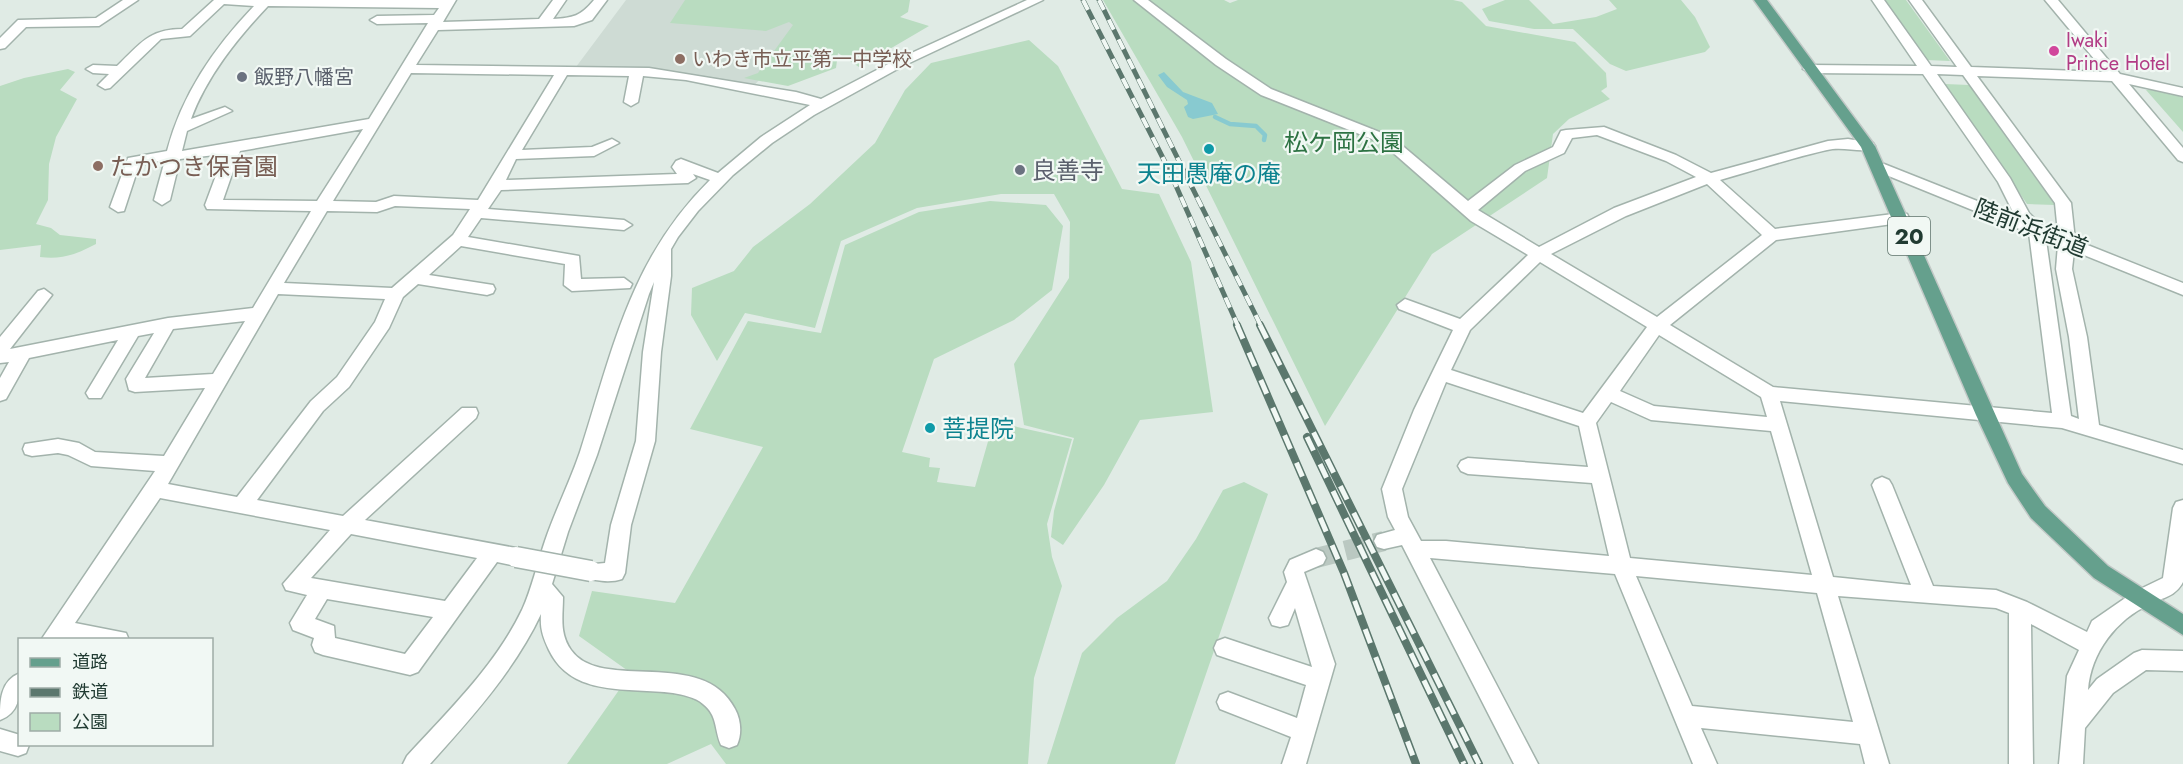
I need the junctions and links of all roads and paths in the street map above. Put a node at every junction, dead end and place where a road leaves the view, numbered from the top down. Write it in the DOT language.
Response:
graph roads {
  1 [pos="132,0"];
  2 [pos="223,0"];
  3 [pos="560,0"];
  4 [pos="601,0"];
  5 [pos="1037,0"];
  6 [pos="1140,0"];
  7 [pos="1760,0"];
  8 [pos="1878,0"];
  9 [pos="1915,0"];
  10 [pos="2051,0"];
  11 [pos="319,1"];
  12 [pos="266,2"];
  13 [pos="449,2"];
  14 [pos="377,20"];
  15 [pos="434,23"];
  16 [pos="542,24"];
  17 [pos="0,45"];
  18 [pos="93,69"];
  19 [pos="405,69"];
  20 [pos="1810,69"];
  21 [pos="121,70"];
  22 [pos="1928,70"];
  23 [pos="563,71"];
  24 [pos="637,72"];
  25 [pos="1968,72"];
  26 [pos="2116,77"];
  27 [pos="105,85"];
  28 [pos="2183,92"];
  29 [pos="631,102"];
  30 [pos="822,104"];
  31 [pos="225,111"];
  32 [pos="375,122"];
  33 [pos="182,128"];
  34 [pos="612,143"];
  35 [pos="1868,146"];
  36 [pos="234,147"];
  37 [pos="176,154"];
  38 [pos="511,155"];
  39 [pos="2183,158"];
  40 [pos="1879,167"];
  41 [pos="1709,178"];
  42 [pos="720,179"];
  43 [pos="496,184"];
  44 [pos="162,200"];
  45 [pos="324,204"];
  46 [pos="118,207"];
  47 [pos="480,209"];
  48 [pos="1469,209"];
  49 [pos="1901,218"];
  50 [pos="624,225"];
  51 [pos="2037,230"];
  52 [pos="1772,235"];
  53 [pos="459,239"];
  54 [pos="2067,241"];
  55 [pos="664,248"];
  56 [pos="1537,255"];
  57 [pos="414,278"];
  58 [pos="624,284"];
  59 [pos="274,288"];
  60 [pos="486,288"];
  61 [pos="2183,289"];
  62 [pos="396,294"];
  63 [pos="45,295"];
  64 [pos="1405,305"];
  65 [pos="259,313"];
  66 [pos="168,324"];
  67 [pos="1463,327"];
  68 [pos="1656,327"];
  69 [pos="133,330"];
  70 [pos="0,349"];
  71 [pos="23,352"];
  72 [pos="0,357"];
  73 [pos="1440,373"];
  74 [pos="221,380"];
  75 [pos="95,393"];
  76 [pos="1608,393"];
  77 [pos="1769,393"];
  78 [pos="0,394"];
  79 [pos="469,413"];
  80 [pos="1985,415"];
  81 [pos="2062,421"];
  82 [pos="1587,422"];
  83 [pos="1778,425"];
  84 [pos="2090,429"];
  85 [pos="32,449"];
  86 [pos="2183,457"];
  87 [pos="170,464"];
  88 [pos="1468,466"];
  89 [pos="1600,476"];
  90 [pos="1882,484"];
  91 [pos="155,489"];
  92 [pos="243,504"];
  93 [pos="2183,508"];
  94 [pos="347,525"];
  95 [pos="1384,541"];
  96 [pos="1412,543"];
  97 [pos="492,553"];
  98 [pos="1316,558"];
  99 [pos="1621,564"];
  100 [pos="1296,585"];
  101 [pos="1825,585"];
  102 [pos="541,587"];
  103 [pos="322,589"];
  104 [pos="1926,595"];
  105 [pos="2141,598"];
  106 [pos="2020,608"];
  107 [pos="450,611"];
  108 [pos="1280,618"];
  109 [pos="2183,626"];
  110 [pos="55,635"];
  111 [pos="102,638"];
  112 [pos="2091,645"];
  113 [pos="1225,648"];
  114 [pos="2183,661"];
  115 [pos="1320,680"];
  116 [pos="18,686"];
  117 [pos="1228,702"];
  118 [pos="0,710"];
  119 [pos="1685,716"];
  120 [pos="2075,723"];
  121 [pos="1304,731"];
  122 [pos="1868,734"];
  123 [pos="729,737"];
  124 [pos="414,764"];
  125 [pos="1294,764"];
  126 [pos="1526,764"];
  127 [pos="1705,764"];
  128 [pos="1877,764"];
  129 [pos="2021,764"];
  130 [pos="2071,764"];
  1 -- 17 [label="street"];
  2 -- 12 [label="street"];
  2 -- 21 [label="street"];
  3 -- 16 [label="street"];
  4 -- 16 [label="street"];
  5 -- 30 [label="street"];
  6 -- 48 [label="street"];
  7 -- 20 [label="main road, 20"];
  8 -- 22 [label="street"];
  9 -- 25 [label="street"];
  10 -- 26 [label="street"];
  11 -- 12 [label="street"];
  11 -- 13 [label="street"];
  12 -- 33 [label="street"];
  13 -- 15 [label="street"];
  14 -- 15 [label="street"];
  15 -- 16 [label="street"];
  15 -- 19 [label="street"];
  18 -- 21 [label="street"];
  19 -- 23 [label="street"];
  19 -- 32 [label="street"];
  20 -- 22 [label="street"];
  20 -- 35 [label="main road, 20"];
  21 -- 27 [label="street"];
  22 -- 25 [label="street"];
  22 -- 51 [label="street"];
  23 -- 24 [label="street"];
  23 -- 38 [label="street"];
  24 -- 29 [label="street"];
  24 -- 30 [label="street"];
  25 -- 26 [label="street"];
  25 -- 54 [label="street"];
  26 -- 28 [label="street"];
  26 -- 39 [label="street"];
  30 -- 42 [label="street"];
  31 -- 33 [label="street"];
  32 -- 36 [label="street"];
  32 -- 45 [label="street"];
  33 -- 37 [label="street"];
  34 -- 38 [label="street"];
  35 -- 40 [label="main road, 20"];
  35 -- 41 [label="street"];
  36 -- 37 [label="street"];
  36 -- 45 [label="street"];
  37 -- 44 [label="street"];
  37 -- 46 [label="street"];
  38 -- 43 [label="street"];
  40 -- 49 [label="main road, 20"];
  40 -- 51 [label="street, 陸前浜街道"];
  41 -- 48 [label="street"];
  41 -- 52 [label="street"];
  41 -- 56 [label="street"];
  42 -- 43 [label="street"];
  42 -- 55 [label="street"];
  43 -- 47 [label="street"];
  45 -- 47 [label="street"];
  45 -- 59 [label="street"];
  47 -- 50 [label="street"];
  47 -- 53 [label="street"];
  48 -- 56 [label="street"];
  49 -- 52 [label="street"];
  49 -- 80 [label="main road, 20"];
  51 -- 54 [label="street, 陸前浜街道"];
  51 -- 81 [label="street"];
  52 -- 68 [label="street"];
  53 -- 57 [label="street"];
  53 -- 58 [label="street"];
  54 -- 61 [label="street, 陸前浜街道"];
  54 -- 84 [label="street"];
  55 -- 97 [label="street, bridge"];
  55 -- 102 [label="street"];
  56 -- 67 [label="street"];
  56 -- 68 [label="street"];
  57 -- 60 [label="street"];
  57 -- 62 [label="street"];
  59 -- 62 [label="street"];
  59 -- 65 [label="street"];
  62 -- 92 [label="street"];
  63 -- 70 [label="street"];
  64 -- 67 [label="street"];
  65 -- 66 [label="street"];
  65 -- 74 [label="street"];
  66 -- 69 [label="street"];
  66 -- 74 [label="street"];
  67 -- 73 [label="street"];
  68 -- 76 [label="street"];
  68 -- 77 [label="street"];
  69 -- 71 [label="street"];
  69 -- 75 [label="street"];
  71 -- 72 [label="street"];
  71 -- 78 [label="street"];
  73 -- 82 [label="street"];
  73 -- 96 [label="street"];
  74 -- 87 [label="street"];
  76 -- 82 [label="street"];
  76 -- 83 [label="street"];
  77 -- 80 [label="street"];
  77 -- 83 [label="street"];
  79 -- 94 [label="street"];
  80 -- 81 [label="street"];
  80 -- 105 [label="main road, 20"];
  81 -- 84 [label="street"];
  82 -- 89 [label="street"];
  83 -- 101 [label="street"];
  84 -- 86 [label="street"];
  85 -- 87 [label="street"];
  87 -- 91 [label="street"];
  88 -- 89 [label="street"];
  89 -- 99 [label="street"];
  90 -- 104 [label="street"];
  91 -- 92 [label="street"];
  91 -- 110 [label="street"];
  92 -- 94 [label="street"];
  93 -- 105 [label="street"];
  94 -- 97 [label="street"];
  94 -- 103 [label="street"];
  95 -- 96 [label="street"];
  96 -- 99 [label="street"];
  96 -- 126 [label="street"];
  97 -- 107 [label="street"];
  98 -- 100 [label="street"];
  99 -- 101 [label="street"];
  99 -- 119 [label="street"];
  100 -- 108 [label="street"];
  100 -- 115 [label="street"];
  101 -- 104 [label="street"];
  101 -- 122 [label="street"];
  102 -- 123 [label="street"];
  102 -- 124 [label="street"];
  103 -- 107 [label="street"];
  103 -- 107 [label="street"];
  104 -- 106 [label="street"];
  105 -- 109 [label="main road, 20"];
  105 -- 112 [label="street"];
  106 -- 112 [label="street"];
  106 -- 129 [label="street"];
  110 -- 111 [label="street"];
  112 -- 120 [label="street"];
  113 -- 115 [label="street"];
  114 -- 120 [label="street"];
  115 -- 121 [label="street"];
  116 -- 118 [label="street"];
  117 -- 121 [label="street"];
  119 -- 122 [label="street"];
  119 -- 127 [label="street"];
  120 -- 130 [label="street"];
  121 -- 125 [label="street"];
  122 -- 128 [label="street"];
}
